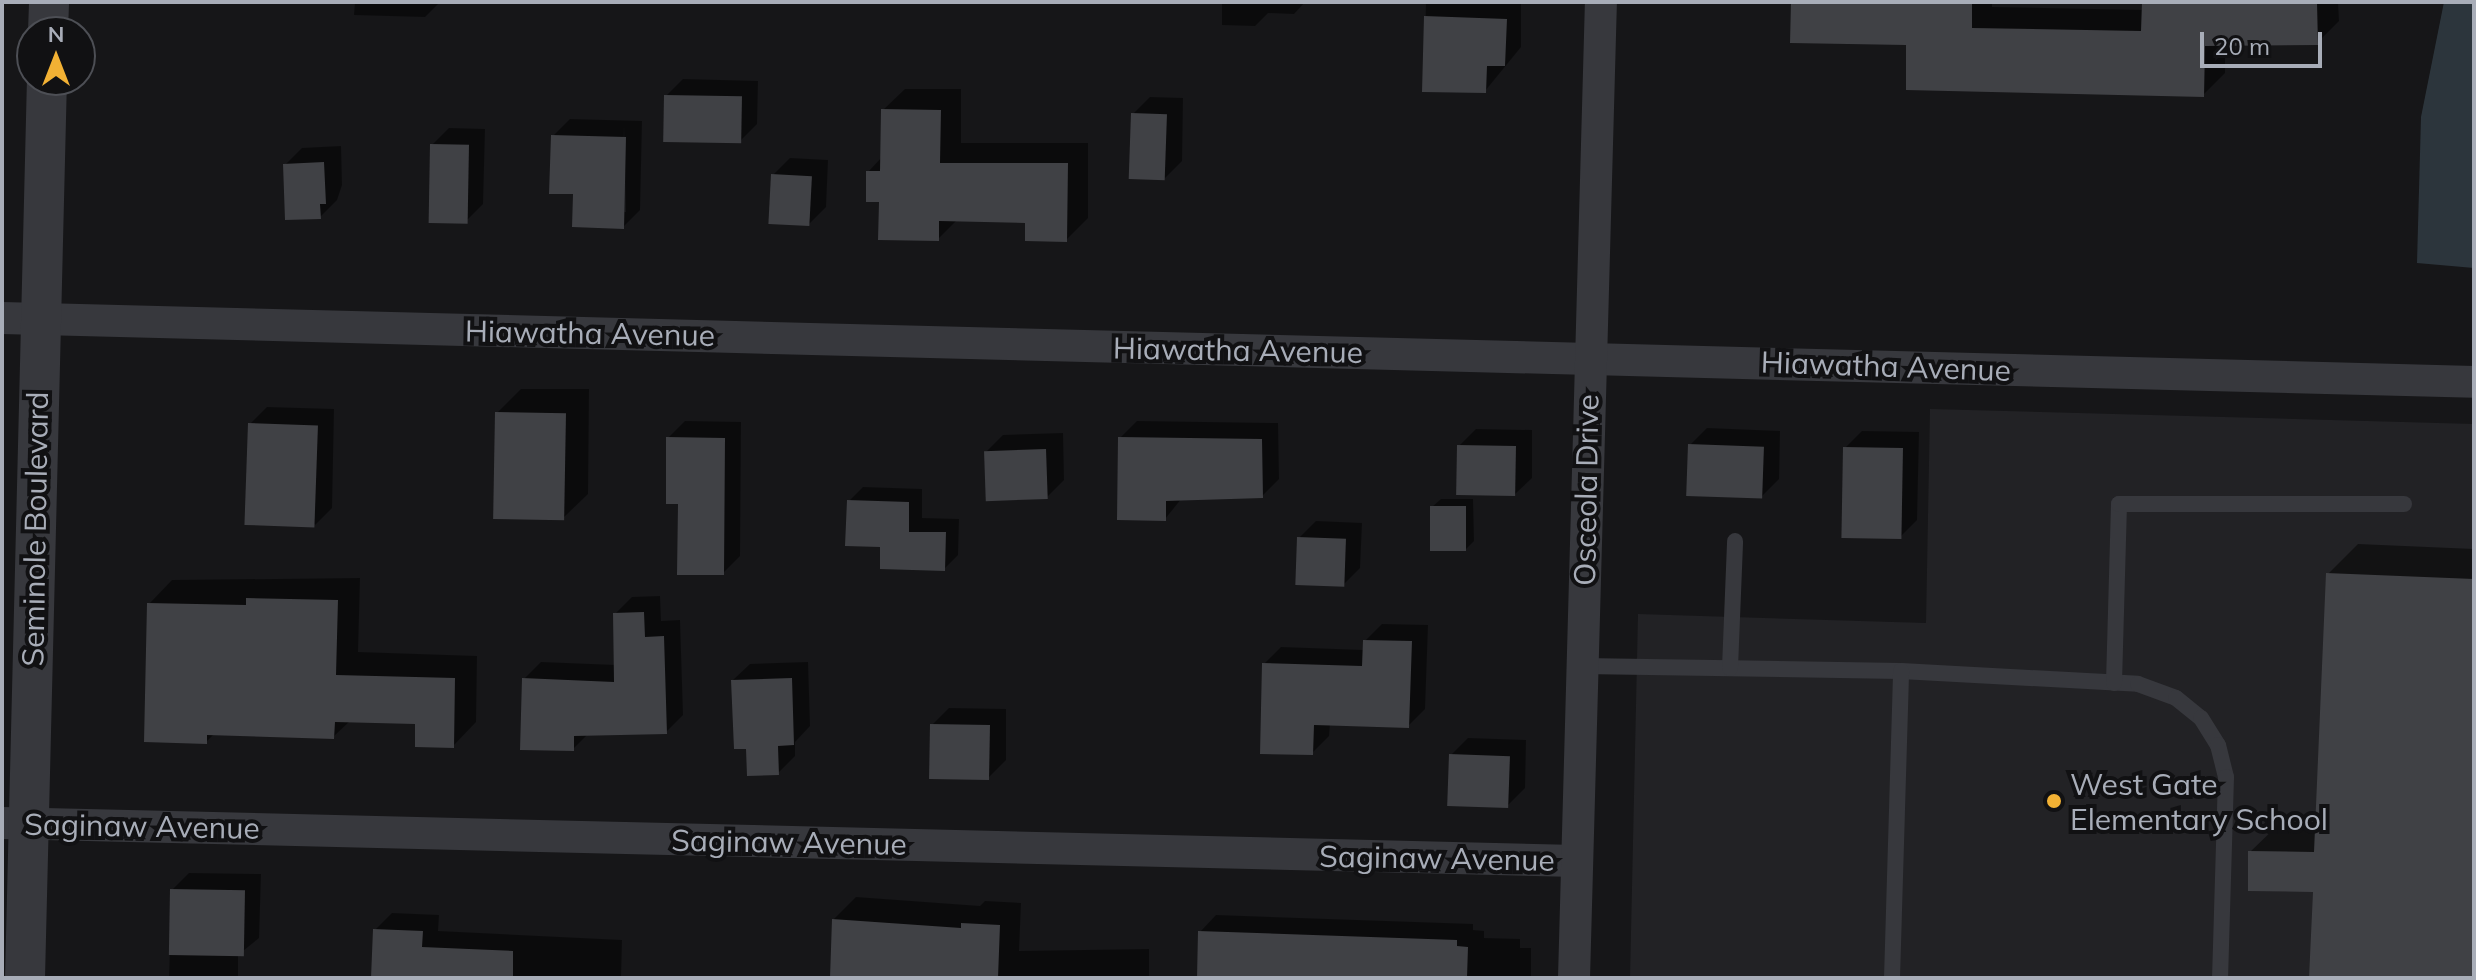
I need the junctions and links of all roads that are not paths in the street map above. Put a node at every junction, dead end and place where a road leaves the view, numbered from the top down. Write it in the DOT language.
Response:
graph roads {
  1 [pos="1601,2"];
  2 [pos="45,96"];
  3 [pos="20,318"];
  4 [pos="1589,359"];
  5 [pos="2474,382"];
  6 [pos="2404,504"];
  7 [pos="1735,541"];
  8 [pos="1582,666"];
  9 [pos="1730,668"];
  10 [pos="1901,671"];
  11 [pos="2114,683"];
  12 [pos="15,823"];
  13 [pos="1577,861"];
  14 [pos="25,978"];
  15 [pos="1574,978"];
  16 [pos="1892,978"];
  17 [pos="2220,978"];
  1 -- 4 [label="street, Osceola Drive"];
  2 -- 3 [label="street, Seminole Boulevard"];
  3 -- 4 [label="street, Hiawatha Avenue"];
  3 -- 12 [label="street, Seminole Boulevard"];
  4 -- 5 [label="street, Hiawatha Avenue"];
  4 -- 8 [label="street, Osceola Drive"];
  6 -- 11 [label="lane"];
  7 -- 9 [label="lane"];
  8 -- 9 [label="lane"];
  8 -- 13 [label="street, Osceola Drive"];
  9 -- 10 [label="lane"];
  10 -- 11 [label="lane"];
  10 -- 16 [label="lane"];
  11 -- 17 [label="lane"];
  12 -- 13 [label="street, Saginaw Avenue"];
  12 -- 14 [label="street, Seminole Boulevard"];
  13 -- 15 [label="street, Osceola Drive"];
}
